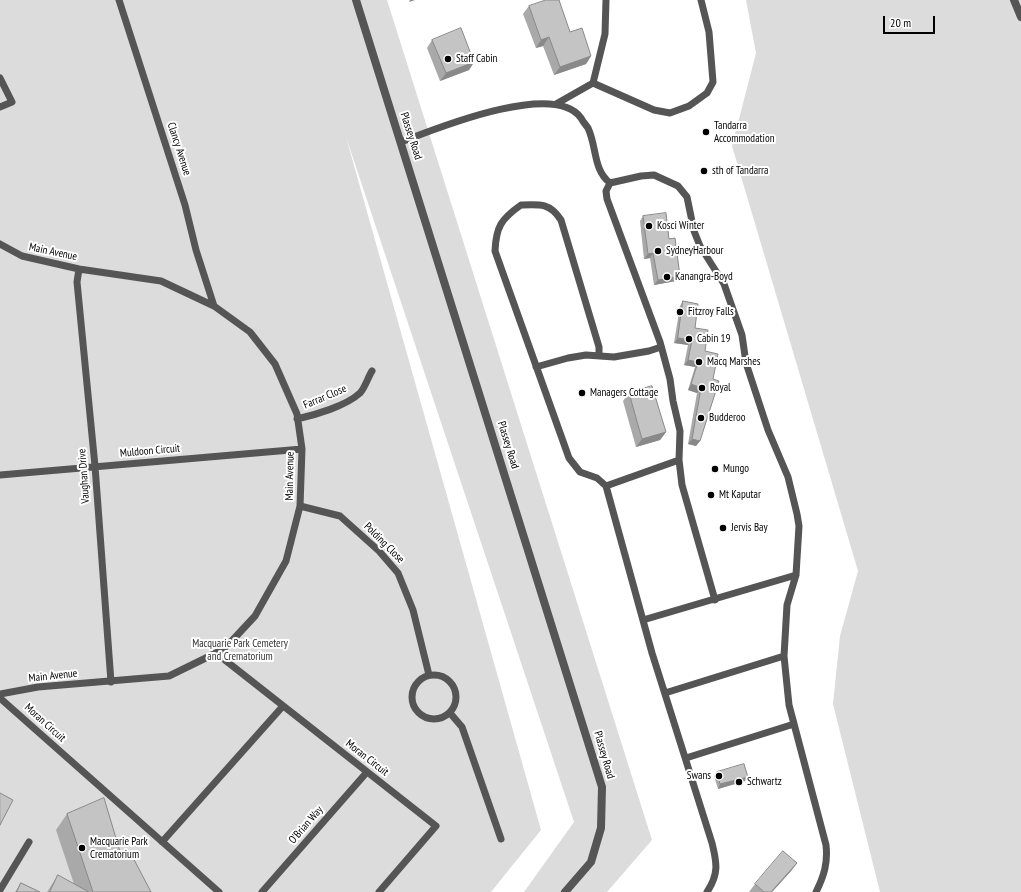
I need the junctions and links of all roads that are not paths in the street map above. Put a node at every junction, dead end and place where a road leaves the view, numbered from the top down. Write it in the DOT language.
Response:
graph roads {
  1 [pos="119,0"];
  2 [pos="356,0"];
  3 [pos="606,0"];
  4 [pos="701,0"];
  5 [pos="1014,0"];
  6 [pos="1021,16"];
  7 [pos="0,78"];
  8 [pos="593,83"];
  9 [pos="556,104"];
  10 [pos="0,107"];
  11 [pos="401,142"];
  12 [pos="610,183"];
  13 [pos="0,244"];
  14 [pos="79,269"];
  15 [pos="214,306"];
  16 [pos="661,347"];
  17 [pos="599,356"];
  18 [pos="536,367"];
  19 [pos="372,371"];
  20 [pos="297,419"];
  21 [pos="302,449"];
  22 [pos="679,460"];
  23 [pos="95,466"];
  24 [pos="0,475"];
  25 [pos="606,486"];
  26 [pos="300,506"];
  27 [pos="796,576"];
  28 [pos="715,600"];
  29 [pos="643,620"];
  30 [pos="216,653"];
  31 [pos="784,656"];
  32 [pos="429,675"];
  33 [pos="111,682"];
  34 [pos="665,693"];
  35 [pos="0,694"];
  36 [pos="0,698"];
  37 [pos="283,706"];
  38 [pos="450,713"];
  39 [pos="794,724"];
  40 [pos="686,758"];
  41 [pos="367,772"];
  42 [pos="501,839"];
  43 [pos="29,842"];
  44 [pos="162,842"];
  45 [pos="0,890"];
  46 [pos="219,892"];
  47 [pos="262,892"];
  48 [pos="379,892"];
  49 [pos="566,892"];
  50 [pos="707,892"];
  51 [pos="816,892"];
  1 -- 15 [label="lane, Clancy Avenue"];
  2 -- 11 [label="street, Plassey Road"];
  3 -- 8 [label="lane"];
  4 -- 8 [label="lane"];
  5 -- 6 [label="street"];
  7 -- 10 [label="lane"];
  8 -- 9 [label="lane"];
  9 -- 11 [label="lane"];
  9 -- 12 [label="lane"];
  11 -- 49 [label="street, Plassey Road"];
  12 -- 16 [label="lane"];
  12 -- 27 [label="lane"];
  13 -- 14 [label="lane, Main Avenue"];
  14 -- 15 [label="lane, Main Avenue"];
  14 -- 23 [label="lane, Vaughan Drive"];
  15 -- 20 [label="lane, Main Avenue"];
  16 -- 17 [label="lane"];
  16 -- 22 [label="lane"];
  17 -- 18 [label="lane"];
  17 -- 18 [label="lane"];
  18 -- 25 [label="lane"];
  19 -- 20 [label="lane, Farrar Close"];
  20 -- 21 [label="lane, Main Avenue"];
  21 -- 23 [label="lane, Muldoon Circuit"];
  21 -- 26 [label="lane, Main Avenue"];
  22 -- 25 [label="lane"];
  22 -- 28 [label="lane"];
  23 -- 24 [label="lane, Muldoon Circuit"];
  23 -- 33 [label="lane, Vaughan Drive"];
  25 -- 29 [label="lane"];
  26 -- 30 [label="lane, Main Avenue"];
  26 -- 32 [label="lane, Polding Close"];
  27 -- 28 [label="lane"];
  27 -- 31 [label="lane"];
  28 -- 29 [label="lane"];
  29 -- 34 [label="lane"];
  30 -- 33 [label="lane, Main Avenue"];
  30 -- 37 [label="lane, Moran Circuit"];
  31 -- 34 [label="lane"];
  31 -- 39 [label="lane"];
  32 -- 38 [label="lane"];
  32 -- 38 [label="lane"];
  33 -- 35 [label="lane, Main Avenue"];
  34 -- 40 [label="lane"];
  36 -- 44 [label="lane, Moran Circuit"];
  37 -- 41 [label="lane, Moran Circuit"];
  37 -- 44 [label="lane"];
  38 -- 42 [label="lane"];
  39 -- 40 [label="lane"];
  39 -- 51 [label="lane"];
  40 -- 50 [label="lane"];
  41 -- 47 [label="lane, O'Brian Way"];
  41 -- 48 [label="lane, Moran Circuit"];
  43 -- 45 [label="lane"];
  44 -- 46 [label="lane, Moran Circuit"];
}
